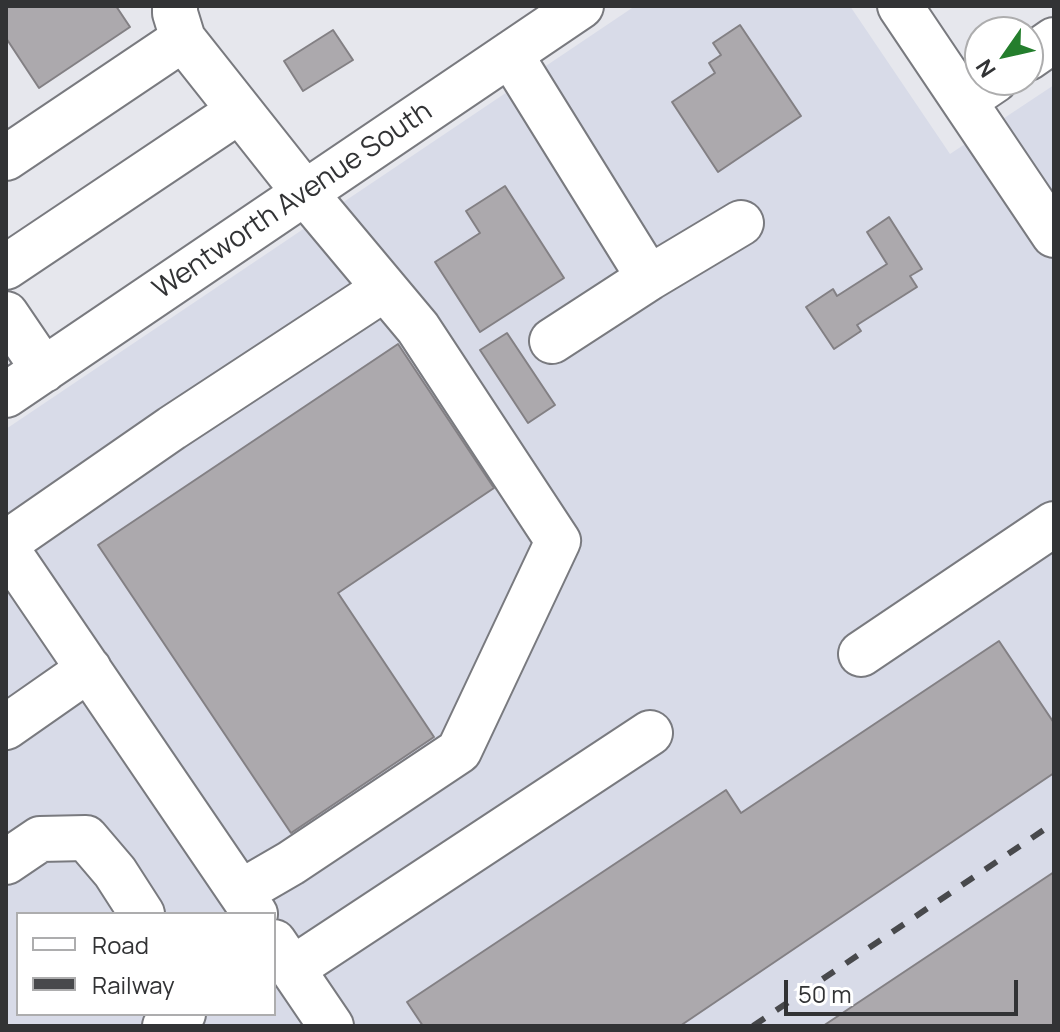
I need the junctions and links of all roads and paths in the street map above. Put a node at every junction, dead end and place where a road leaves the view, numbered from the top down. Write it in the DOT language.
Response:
graph roads {
  1 [pos="581,6"];
  2 [pos="900,6"];
  3 [pos="179,22"];
  4 [pos="510,54"];
  5 [pos="964,74"];
  6 [pos="982,96"];
  7 [pos="239,111"];
  8 [pos="6,158"];
  9 [pos="305,193"];
  10 [pos="741,223"];
  11 [pos="1054,235"];
  12 [pos="6,267"];
  13 [pos="649,278"];
  14 [pos="384,289"];
  15 [pos="6,314"];
  16 [pos="552,341"];
  17 [pos="44,370"];
  18 [pos="6,395"];
  19 [pos="1054,524"];
  20 [pos="6,546"];
  21 [pos="861,654"];
  22 [pos="89,669"];
  23 [pos="6,727"];
  24 [pos="650,733"];
  25 [pos="6,862"];
  26 [pos="248,903"];
  27 [pos="141,912"];
  28 [pos="283,956"];
  29 [pos="331,1026"];
  1 -- 4 [label="street, Wentworth Avenue South"];
  2 -- 5 [label="street"];
  3 -- 7 [label="street"];
  3 -- 8 [label="street"];
  4 -- 9 [label="street, Wentworth Avenue South"];
  4 -- 13 [label="street"];
  6 -- 11 [label="street"];
  7 -- 9 [label="street"];
  7 -- 12 [label="street"];
  9 -- 14 [label="street"];
  9 -- 17 [label="street, Wentworth Avenue South"];
  10 -- 13 [label="street"];
  13 -- 16 [label="street"];
  14 -- 20 [label="street"];
  14 -- 26 [label="street"];
  15 -- 17 [label="street"];
  17 -- 18 [label="street, Wentworth Avenue South"];
  19 -- 21 [label="street"];
  20 -- 22 [label="street"];
  22 -- 23 [label="street"];
  22 -- 26 [label="street"];
  24 -- 28 [label="street"];
  25 -- 27 [label="street"];
  28 -- 29 [label="street"];
}
